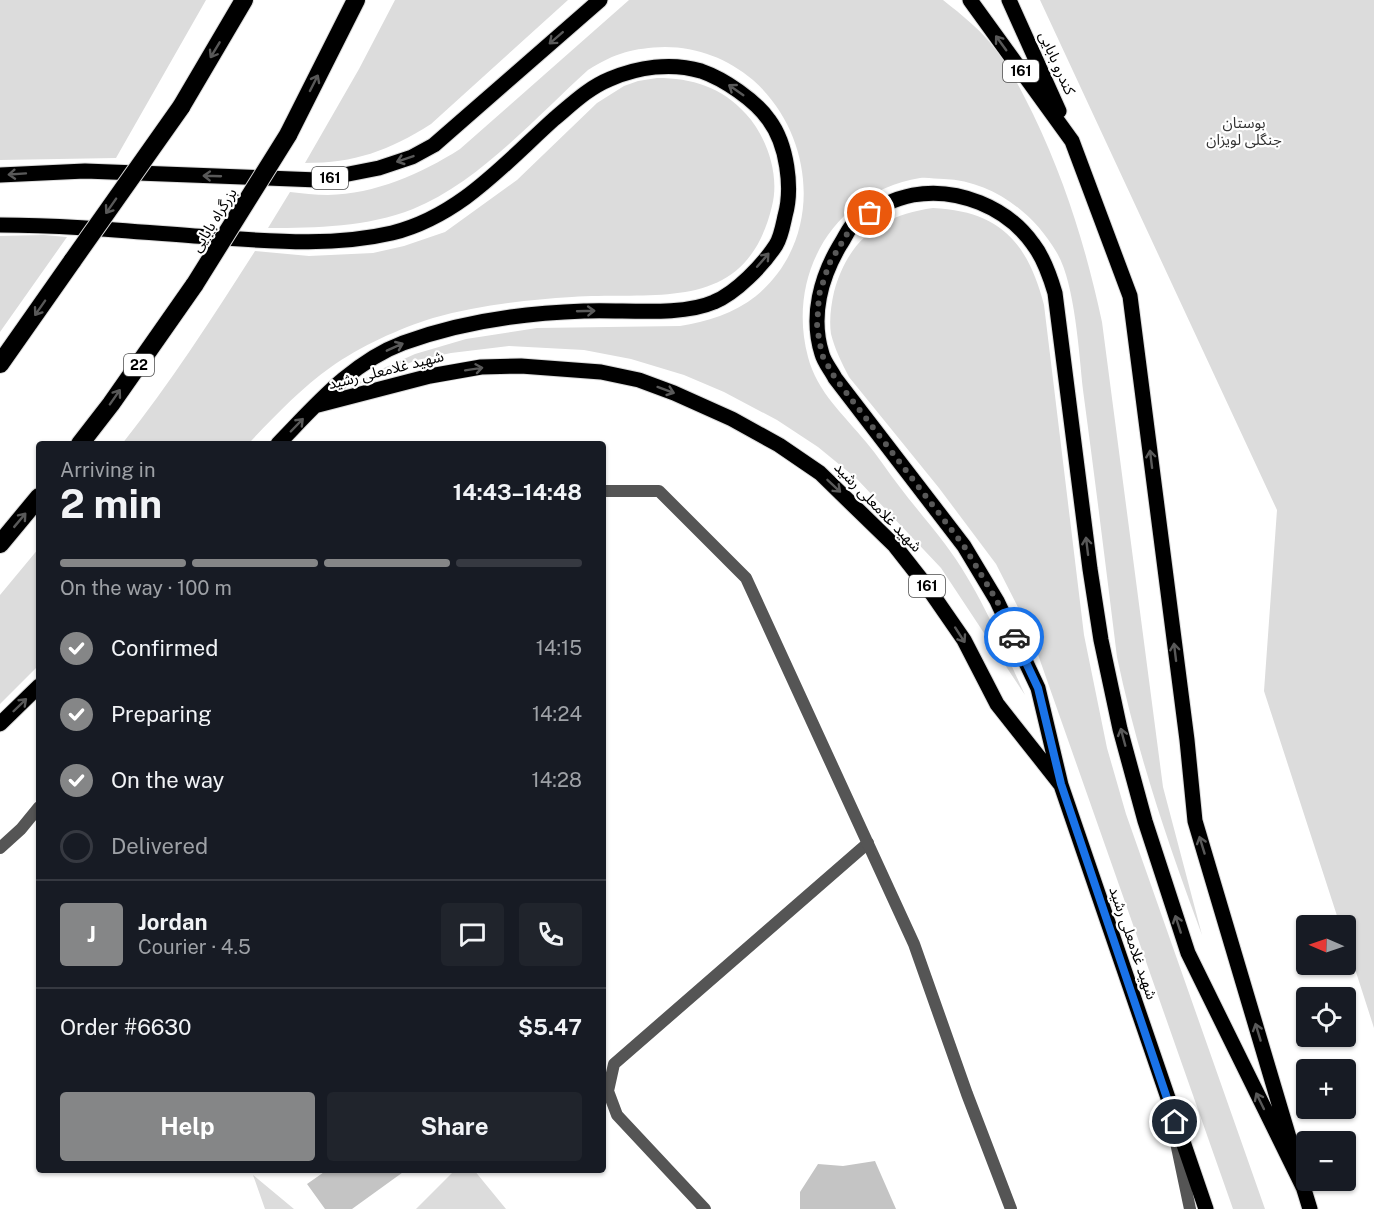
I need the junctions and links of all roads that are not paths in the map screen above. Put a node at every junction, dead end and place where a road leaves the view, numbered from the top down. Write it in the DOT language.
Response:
graph roads {
  1 [pos="244,0"];
  2 [pos="356,0"];
  3 [pos="600,0"];
  4 [pos="970,0"];
  5 [pos="1009,0"];
  6 [pos="1072,141"];
  7 [pos="0,175"];
  8 [pos="0,225"];
  9 [pos="0,364"];
  10 [pos="315,406"];
  11 [pos="82,441"];
  12 [pos="281,441"];
  13 [pos="606,491"];
  14 [pos="36,501"];
  15 [pos="0,544"];
  16 [pos="36,689"];
  17 [pos="0,724"];
  18 [pos="1061,784"];
  19 [pos="36,811"];
  20 [pos="868,843"];
  21 [pos="0,848"];
  22 [pos="614,1064"];
  23 [pos="606,1071"];
  24 [pos="1167,1100"];
  25 [pos="1296,1161"];
  26 [pos="1296,1173"];
  27 [pos="1305,1191"];
  28 [pos="705,1209"];
  29 [pos="1011,1209"];
  30 [pos="1190,1209"];
  31 [pos="1206,1209"];
  32 [pos="1310,1209"];
  1 -- 9 [label="highway, one-way, bridge"];
  11 -- 2 [label="highway, بزرگراه بابایی / 22, one-way, bridge"];
  3 -- 7 [label="main road, 161, one-way"];
  6 -- 4 [label="main road, 161, one-way"];
  5 -- 6 [label="main road, کندرو بابایی"];
  25 -- 6 [label="main road, 161, one-way"];
  10 -- 8 [label="main road, one-way"];
  12 -- 10 [label="main road, one-way"];
  10 -- 18 [label="main road, شهید غلامعلی رشید / 161, one-way"];
  13 -- 20 [label="street"];
  15 -- 14 [label="highway, one-way"];
  17 -- 16 [label="main road, one-way"];
  18 -- 24 [label="main road, شهید غلامعلی رشید / 161"];
  26 -- 18 [label="main road, one-way"];
  19 -- 21 [label="street"];
  20 -- 22 [label="street"];
  20 -- 29 [label="street"];
  22 -- 23 [label="street"];
  22 -- 28 [label="street"];
  24 -- 30 [label="street"];
  24 -- 31 [label="main road, شهید غلامعلی رشید / 161"];
  27 -- 32 [label="main road, 161"];
}
